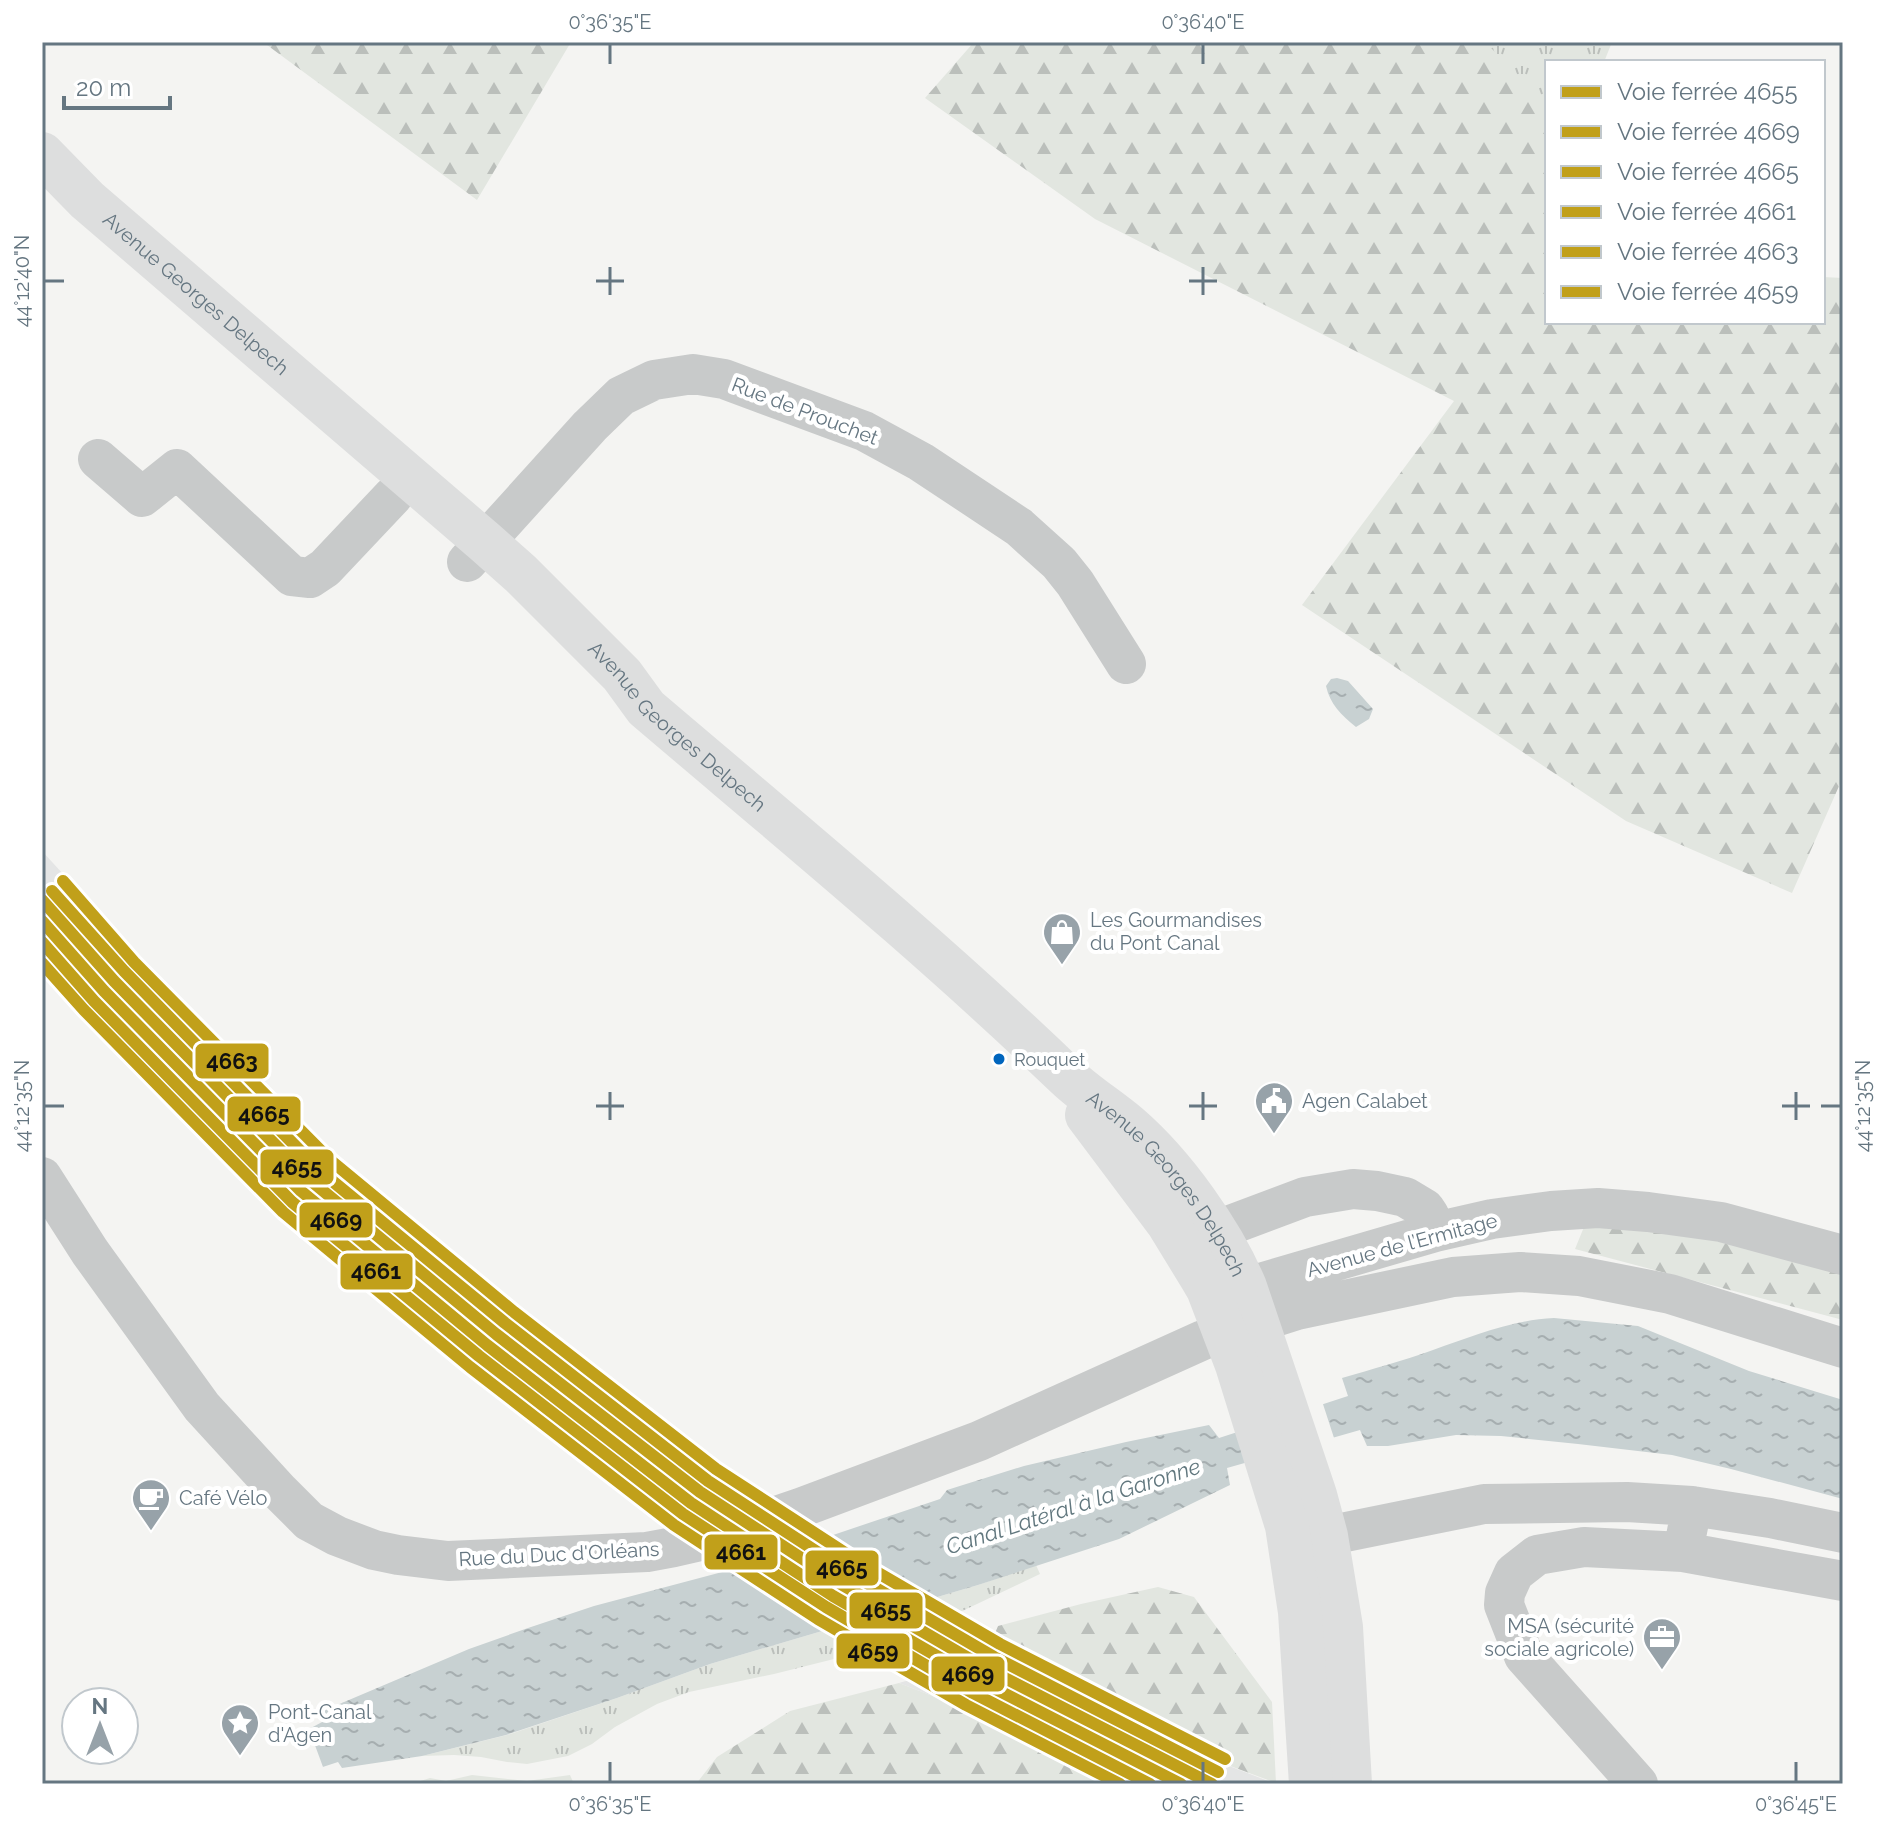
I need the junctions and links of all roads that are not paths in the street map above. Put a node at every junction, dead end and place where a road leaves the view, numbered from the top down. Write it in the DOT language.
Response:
graph roads {
  1 [pos="42,154"];
  2 [pos="42,178"];
  3 [pos="98,459"];
  4 [pos="393,496"];
  5 [pos="476,552"];
  6 [pos="1126,664"];
  7 [pos="1075,1084"];
  8 [pos="1101,1134"];
  9 [pos="42,1177"];
  10 [pos="1435,1232"];
  11 [pos="1204,1235"];
  12 [pos="1843,1255"];
  13 [pos="1252,1319"];
  14 [pos="1843,1348"];
  15 [pos="1692,1506"];
  16 [pos="1319,1523"];
  17 [pos="1843,1533"];
  18 [pos="1683,1552"];
  19 [pos="1843,1581"];
  20 [pos="1330,1774"];
  21 [pos="1638,1784"];
  1 -- 5 [label="main road, Avenue Georges Delpech"];
  2 -- 4 [label="main road"];
  3 -- 4 [label="street"];
  4 -- 5 [label="main road"];
  5 -- 6 [label="street, Rue de Prouchet"];
  5 -- 7 [label="main road, Avenue Georges Delpech"];
  7 -- 8 [label="main road"];
  7 -- 11 [label="main road, Avenue Georges Delpech"];
  8 -- 11 [label="street"];
  8 -- 13 [label="main road"];
  9 -- 13 [label="street, Rue du Duc d'Orléans"];
  10 -- 11 [label="street"];
  10 -- 12 [label="street, Avenue de l’Ermitage"];
  10 -- 13 [label="street, Avenue de l’Ermitage"];
  11 -- 13 [label="main road, Avenue Georges Delpech"];
  13 -- 14 [label="street"];
  13 -- 16 [label="main road"];
  15 -- 16 [label="street"];
  15 -- 17 [label="street"];
  15 -- 18 [label="street"];
  16 -- 20 [label="main road"];
  16 -- 20 [label="main road"];
  18 -- 19 [label="street"];
  18 -- 21 [label="street"];
}
